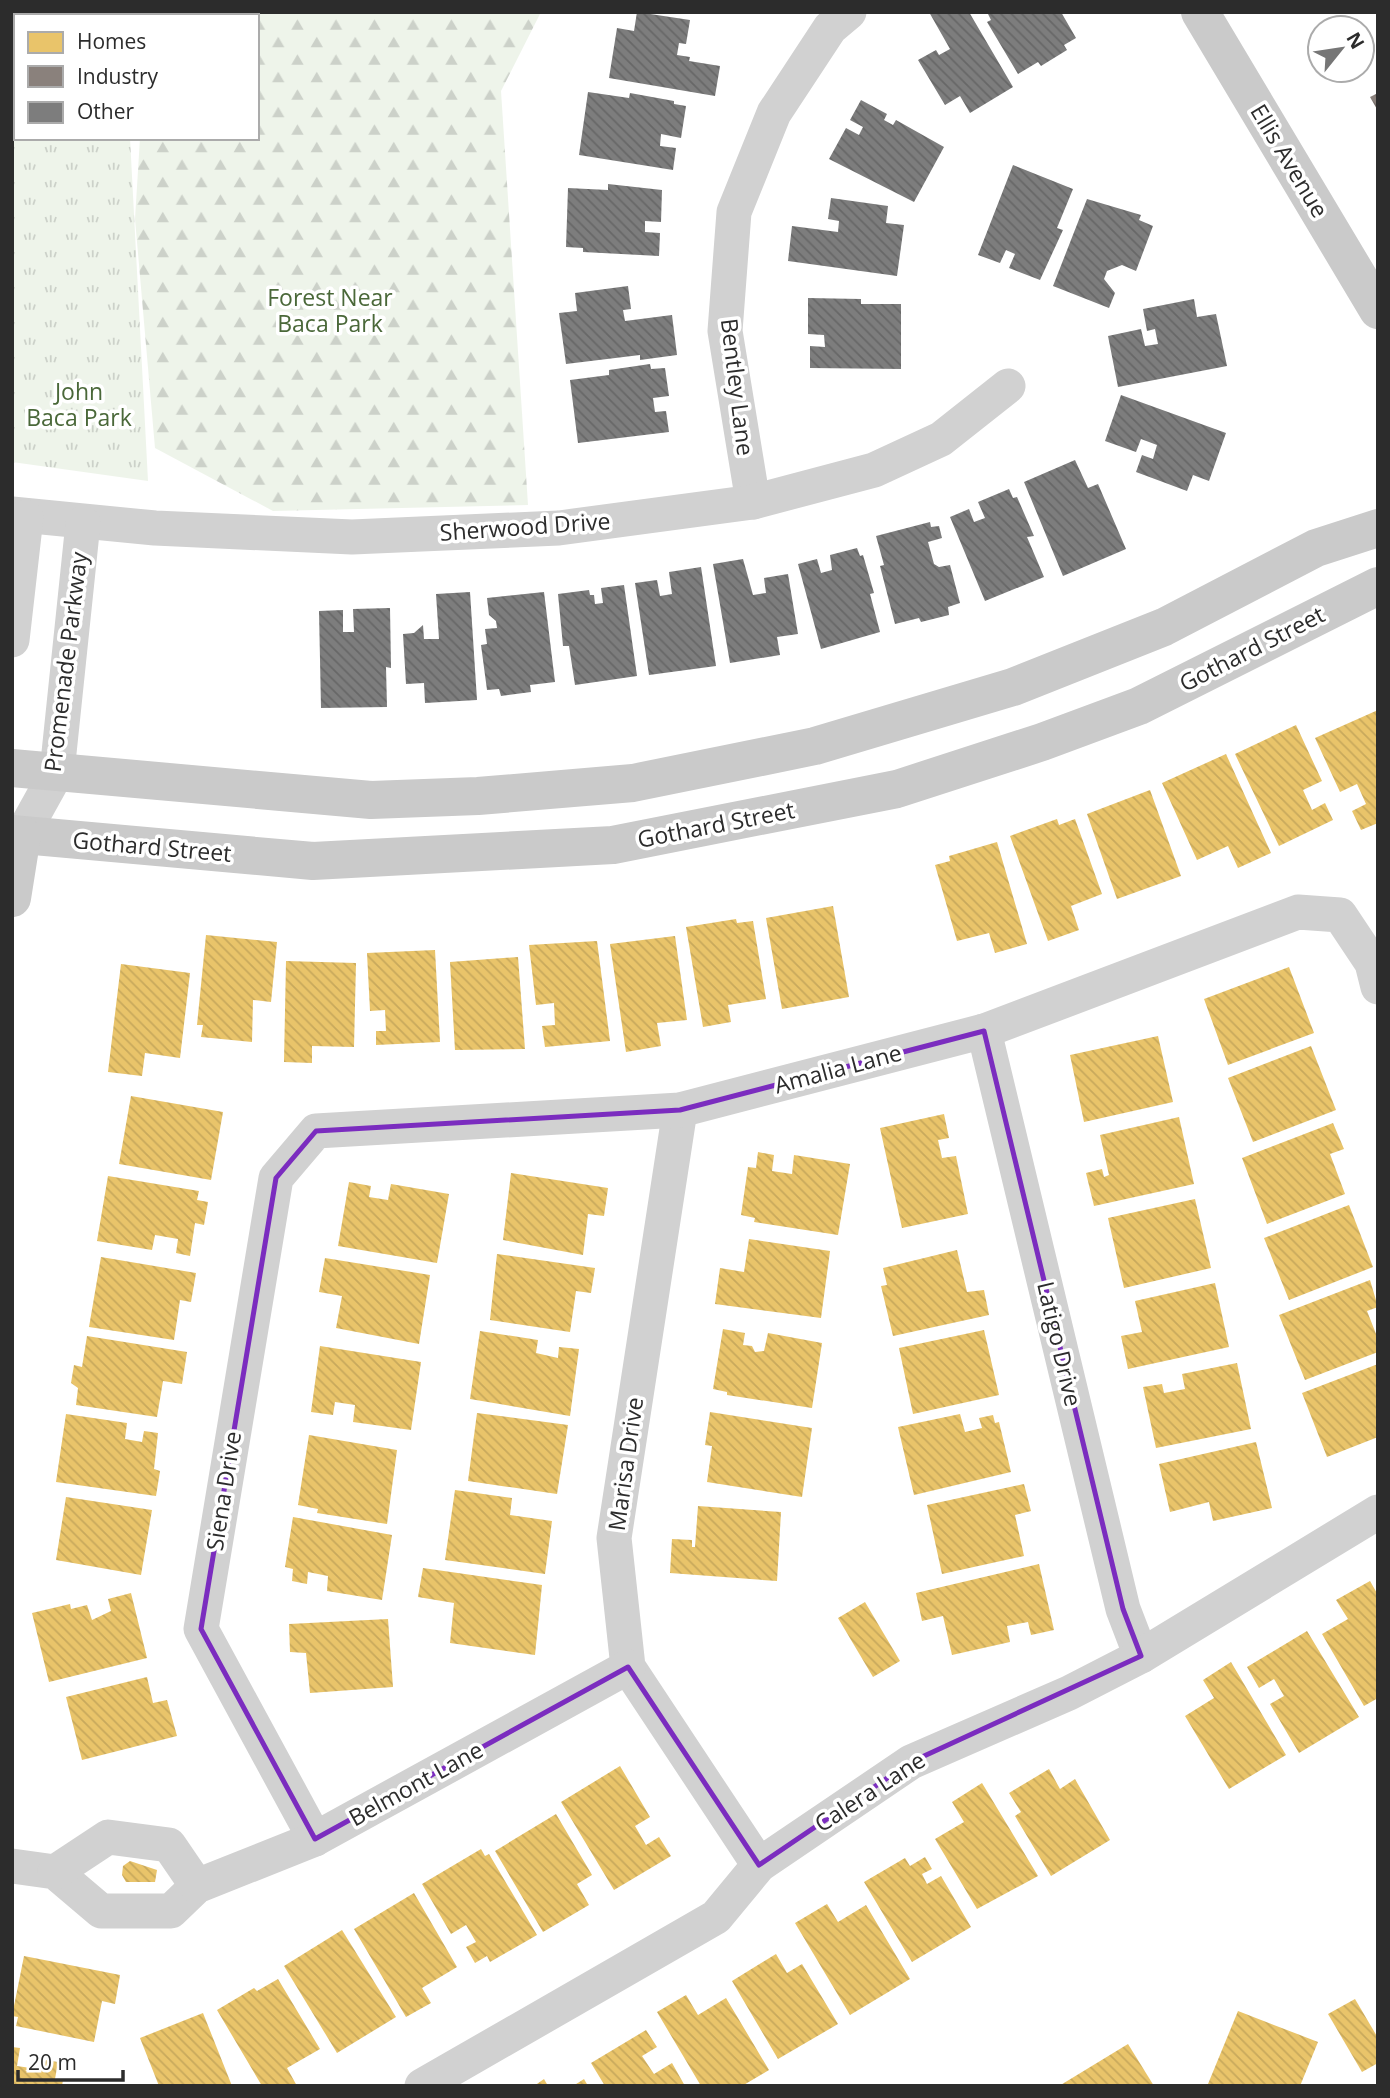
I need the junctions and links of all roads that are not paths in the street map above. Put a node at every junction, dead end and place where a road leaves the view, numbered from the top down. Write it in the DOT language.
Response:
graph roads {
  1 [pos="849,12"];
  2 [pos="1200,12"];
  3 [pos="1378,310"];
  4 [pos="1008,386"];
  5 [pos="753,502"];
  6 [pos="19,515"];
  7 [pos="83,523"];
  8 [pos="1378,528"];
  9 [pos="1378,586"];
  10 [pos="12,640"];
  11 [pos="12,768"];
  12 [pos="57,772"];
  13 [pos="15,826"];
  14 [pos="12,898"];
  15 [pos="1378,987"];
  16 [pos="984,1031"];
  17 [pos="680,1110"];
  18 [pos="316,1131"];
  19 [pos="1378,1512"];
  20 [pos="1141,1656"];
  21 [pos="628,1667"];
  22 [pos="315,1839"];
  23 [pos="759,1865"];
  24 [pos="12,1866"];
  25 [pos="55,1872"];
  26 [pos="197,1886"];
  27 [pos="422,2086"];
  1 -- 5 [label="street, Bentley Lane"];
  2 -- 3 [label="street, Ellis Avenue"];
  4 -- 5 [label="street, Sherwood Drive"];
  5 -- 7 [label="street, Sherwood Drive"];
  6 -- 7 [label="street, Sherwood Drive"];
  6 -- 10 [label="street"];
  7 -- 12 [label="street, Promenade Parkway"];
  8 -- 12 [label="street"];
  9 -- 13 [label="street, Gothard Street"];
  11 -- 12 [label="street"];
  12 -- 13 [label="street, Promenade Parkway"];
  13 -- 14 [label="street, Promenade Parkway"];
  15 -- 16 [label="street, Amalia Lane"];
  16 -- 17 [label="street, Amalia Lane"];
  16 -- 20 [label="street, Latigo Drive"];
  17 -- 18 [label="street, Amalia Lane"];
  17 -- 21 [label="street, Marisa Drive"];
  18 -- 22 [label="street, Siena Drive"];
  19 -- 20 [label="street, Calera Lane"];
  20 -- 23 [label="street, Calera Lane"];
  21 -- 22 [label="street, Belmont Lane"];
  21 -- 23 [label="street, Marisa Drive"];
  22 -- 26 [label="street, Belmont Lane"];
  23 -- 27 [label="street, Calera Lane"];
  24 -- 25 [label="street"];
  25 -- 26 [label="street, Belmont Lane"];
  25 -- 26 [label="street"];
}
